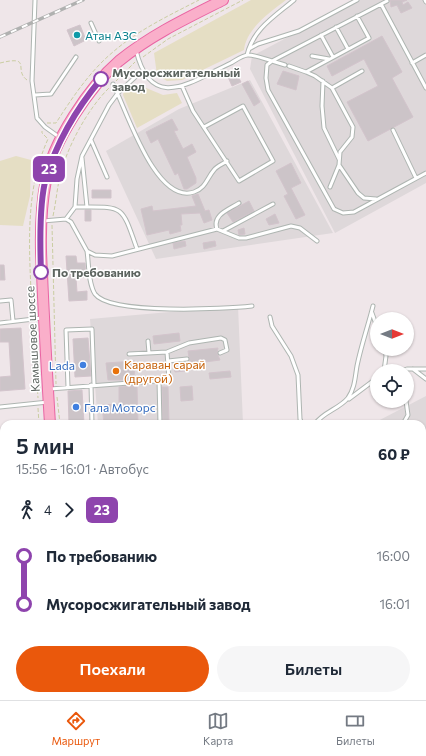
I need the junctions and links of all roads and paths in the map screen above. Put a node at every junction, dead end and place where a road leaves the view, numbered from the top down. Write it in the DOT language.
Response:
graph roads {
  1 [pos="35,0"];
  2 [pos="199,0"];
  3 [pos="223,0"];
  4 [pos="243,0"];
  5 [pos="294,0"];
  6 [pos="357,0"];
  7 [pos="387,1"];
  8 [pos="381,4"];
  9 [pos="357,16"];
  10 [pos="91,23"];
  11 [pos="336,27"];
  12 [pos="321,35"];
  13 [pos="168,39"];
  14 [pos="99,41"];
  15 [pos="136,48"];
  16 [pos="249,49"];
  17 [pos="348,49"];
  18 [pos="247,55"];
  19 [pos="426,55"];
  20 [pos="312,56"];
  21 [pos="76,57"];
  22 [pos="331,58"];
  23 [pos="272,61"];
  24 [pos="412,62"];
  25 [pos="0,63"];
  26 [pos="143,70"];
  27 [pos="362,71"];
  28 [pos="306,72"];
  29 [pos="323,80"];
  30 [pos="32,81"];
  31 [pos="113,84"];
  32 [pos="182,86"];
  33 [pos="332,88"];
  34 [pos="426,88"];
  35 [pos="118,93"];
  36 [pos="35,95"];
  37 [pos="45,127"];
  38 [pos="204,127"];
  39 [pos="393,130"];
  40 [pos="62,139"];
  41 [pos="91,140"];
  42 [pos="82,156"];
  43 [pos="339,159"];
  44 [pos="227,161"];
  45 [pos="339,165"];
  46 [pos="426,173"];
  47 [pos="107,177"];
  48 [pos="416,178"];
  49 [pos="330,187"];
  50 [pos="378,200"];
  51 [pos="239,203"];
  52 [pos="273,204"];
  53 [pos="75,207"];
  54 [pos="87,207"];
  55 [pos="66,219"];
  56 [pos="41,221"];
  57 [pos="52,221"];
  58 [pos="217,229"];
  59 [pos="223,232"];
  60 [pos="317,241"];
  61 [pos="137,249"];
  62 [pos="87,251"];
  63 [pos="0,301"];
  64 [pos="252,306"];
  65 [pos="373,306"];
  66 [pos="372,312"];
  67 [pos="270,317"];
  68 [pos="38,319"];
  69 [pos="370,320"];
  70 [pos="13,321"];
  71 [pos="0,323"];
  72 [pos="148,341"];
  73 [pos="167,352"];
  74 [pos="149,353"];
  75 [pos="220,353"];
  76 [pos="129,354"];
  77 [pos="187,358"];
  78 [pos="168,361"];
  79 [pos="414,369"];
  80 [pos="426,369"];
  81 [pos="414,370"];
  82 [pos="36,373"];
  83 [pos="426,379"];
  84 [pos="159,380"];
  85 [pos="370,383"];
  86 [pos="93,385"];
  87 [pos="68,387"];
  88 [pos="52,389"];
  89 [pos="49,402"];
  90 [pos="344,402"];
  91 [pos="0,407"];
  92 [pos="407,408"];
  93 [pos="50,420"];
  94 [pos="59,420"];
  95 [pos="92,420"];
  96 [pos="160,420"];
  97 [pos="300,420"];
  98 [pos="318,420"];
  99 [pos="405,420"];
  1 -- 30 [label="lane"];
  2 -- 37 [label="path"];
  3 -- 15 [label="main road, Камышовое шоссе"];
  4 -- 13 [label="path"];
  5 -- 16 [label="lane"];
  6 -- 16 [label="lane"];
  7 -- 8 [label="lane"];
  8 -- 9 [label="lane"];
  8 -- 24 [label="lane"];
  9 -- 11 [label="lane"];
  9 -- 17 [label="lane"];
  10 -- 14 [label="lane"];
  11 -- 12 [label="lane"];
  11 -- 17 [label="lane"];
  12 -- 22 [label="lane"];
  12 -- 23 [label="lane"];
  15 -- 26 [label="lane"];
  15 -- 40 [label="main road, Камышовое шоссе"];
  16 -- 18 [label="lane"];
  17 -- 22 [label="lane"];
  18 -- 23 [label="lane"];
  18 -- 32 [label="lane"];
  19 -- 24 [label="lane"];
  20 -- 22 [label="lane"];
  21 -- 36 [label="lane"];
  22 -- 28 [label="lane"];
  23 -- 28 [label="lane"];
  23 -- 50 [label="lane"];
  24 -- 34 [label="lane"];
  25 -- 30 [label="path"];
  26 -- 32 [label="lane"];
  26 -- 35 [label="lane"];
  27 -- 33 [label="lane"];
  28 -- 29 [label="lane"];
  29 -- 33 [label="lane"];
  29 -- 43 [label="lane"];
  30 -- 36 [label="lane"];
  31 -- 35 [label="lane"];
  32 -- 38 [label="lane"];
  33 -- 43 [label="lane"];
  35 -- 41 [label="lane"];
  35 -- 44 [label="lane"];
  36 -- 37 [label="lane"];
  37 -- 40 [label="lane"];
  37 -- 68 [label="path"];
  38 -- 44 [label="lane"];
  38 -- 44 [label="lane"];
  39 -- 48 [label="lane"];
  40 -- 56 [label="main road, Камышовое шоссе"];
  41 -- 42 [label="lane"];
  41 -- 47 [label="lane"];
  42 -- 53 [label="lane"];
  42 -- 54 [label="lane"];
  43 -- 45 [label="lane"];
  45 -- 49 [label="lane"];
  45 -- 50 [label="lane"];
  46 -- 48 [label="lane"];
  48 -- 50 [label="lane"];
  51 -- 58 [label="lane"];
  52 -- 59 [label="lane"];
  53 -- 54 [label="lane"];
  53 -- 55 [label="lane"];
  54 -- 61 [label="lane"];
  55 -- 57 [label="lane"];
  55 -- 62 [label="lane"];
  56 -- 57 [label="lane"];
  56 -- 68 [label="main road, Камышовое шоссе"];
  57 -- 88 [label="path"];
  58 -- 59 [label="lane"];
  58 -- 61 [label="lane"];
  59 -- 60 [label="lane"];
  61 -- 62 [label="lane"];
  62 -- 64 [label="lane"];
  63 -- 70 [label="lane"];
  65 -- 66 [label="lane"];
  67 -- 97 [label="lane"];
  68 -- 70 [label="lane"];
  68 -- 82 [label="path"];
  68 -- 88 [label="main road, Камышовое шоссе"];
  69 -- 90 [label="lane"];
  70 -- 71 [label="lane"];
  72 -- 74 [label="lane"];
  73 -- 74 [label="lane"];
  73 -- 75 [label="lane"];
  73 -- 78 [label="lane"];
  74 -- 76 [label="lane"];
  77 -- 78 [label="lane"];
  78 -- 84 [label="lane"];
  79 -- 80 [label="lane"];
  81 -- 83 [label="lane"];
  84 -- 86 [label="lane"];
  84 -- 96 [label="lane"];
  85 -- 90 [label="lane"];
  86 -- 87 [label="lane"];
  86 -- 87 [label="lane"];
  86 -- 95 [label="lane"];
  87 -- 88 [label="lane"];
  88 -- 89 [label="main road, Камышовое шоссе"];
  88 -- 94 [label="path"];
  89 -- 91 [label="lane"];
  89 -- 93 [label="main road, Камышовое шоссе"];
  90 -- 98 [label="lane"];
  92 -- 99 [label="lane"];
}
